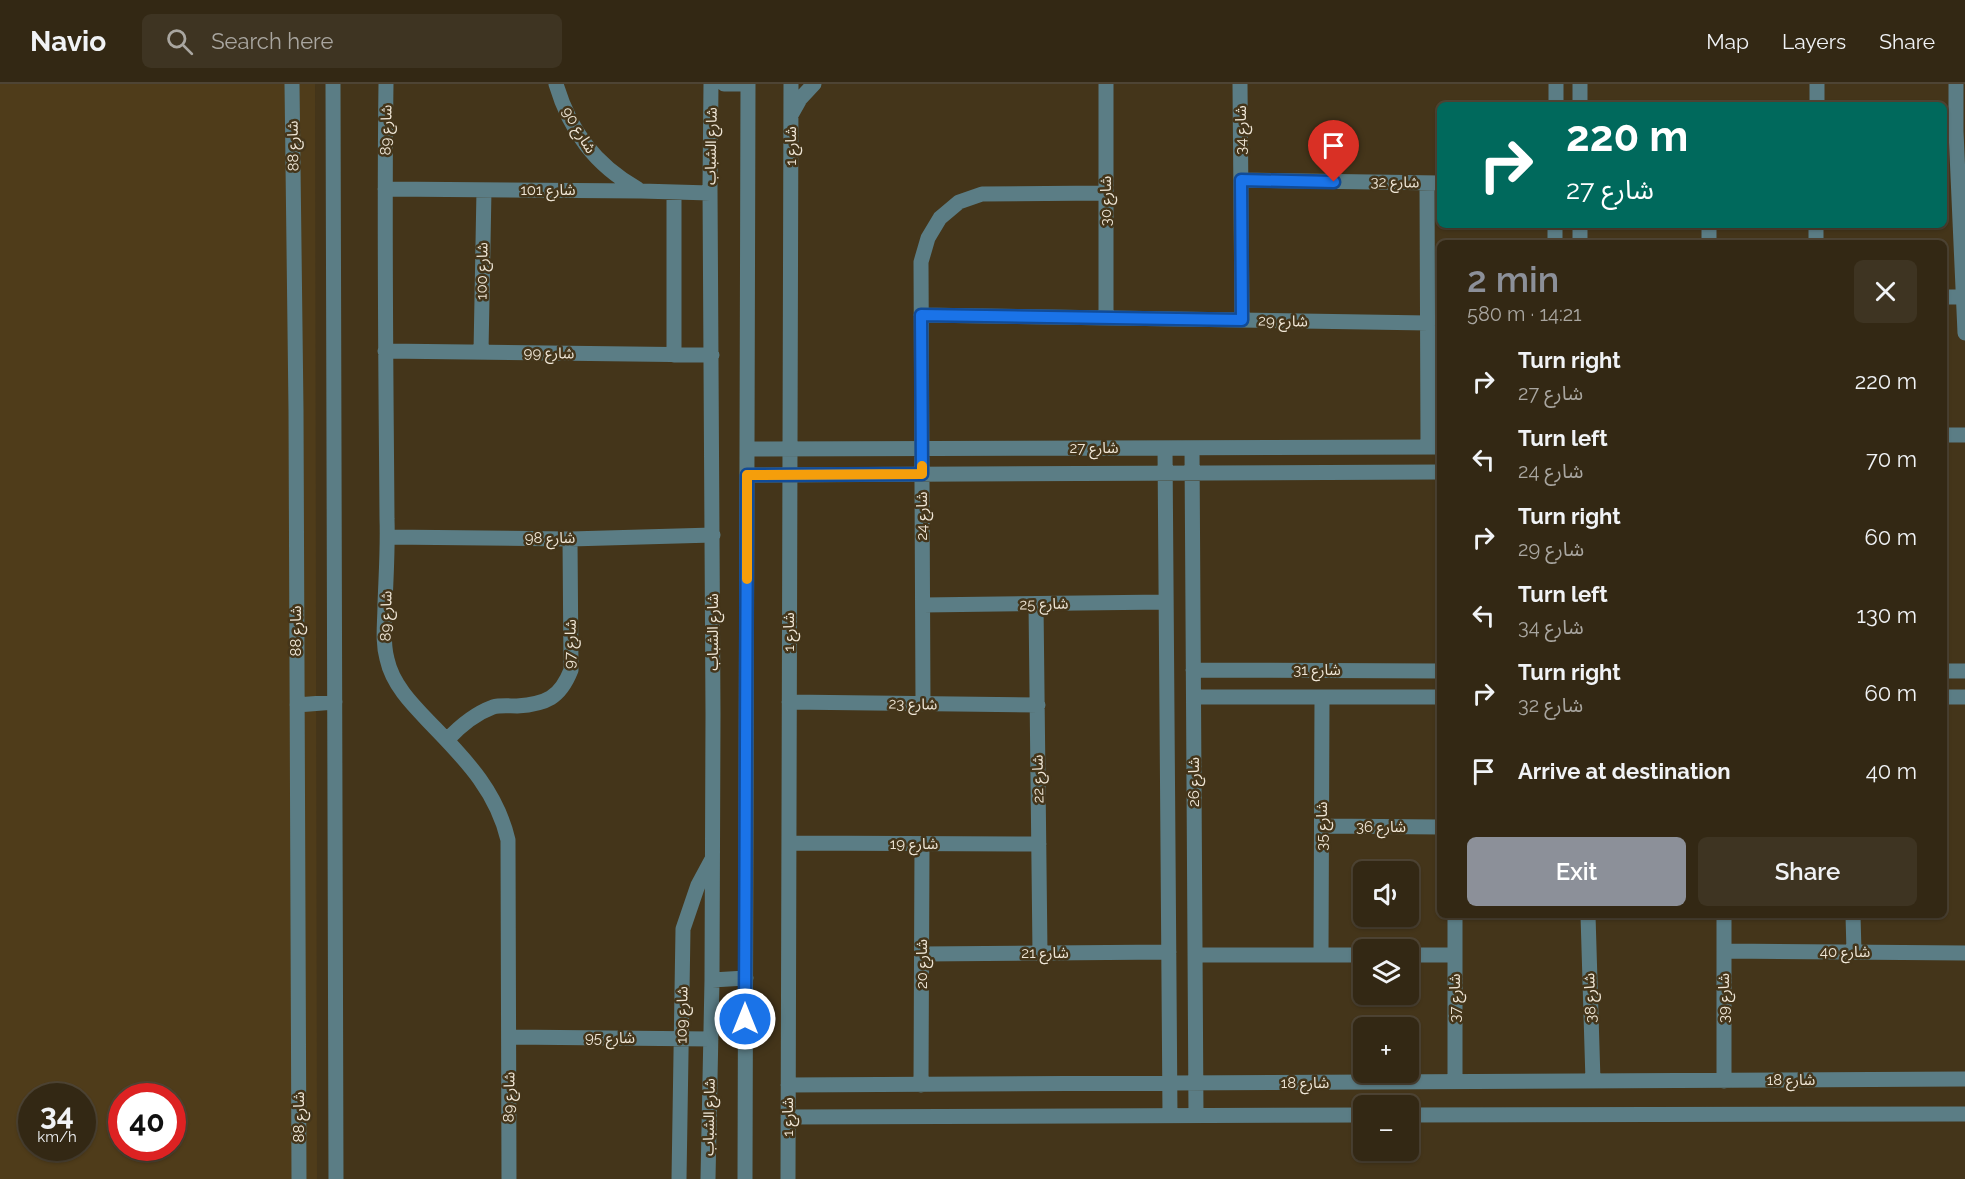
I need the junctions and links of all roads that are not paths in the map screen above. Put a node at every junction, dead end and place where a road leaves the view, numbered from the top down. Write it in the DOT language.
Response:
graph roads {
  1 [pos="292,84"];
  2 [pos="333,84"];
  3 [pos="386,84"];
  4 [pos="555,84"];
  5 [pos="711,84"];
  6 [pos="724,84"];
  7 [pos="748,84"];
  8 [pos="791,84"];
  9 [pos="814,84"];
  10 [pos="1106,84"];
  11 [pos="1240,84"];
  12 [pos="1556,84"];
  13 [pos="1580,84"];
  14 [pos="1817,84"];
  15 [pos="1956,84"];
  16 [pos="1556,102"];
  17 [pos="1580,102"];
  18 [pos="1817,102"];
  19 [pos="790,115"];
  20 [pos="1241,180"];
  21 [pos="1434,183"];
  22 [pos="385,189"];
  23 [pos="484,190"];
  24 [pos="641,191"];
  25 [pos="674,193"];
  26 [pos="710,193"];
  27 [pos="1106,194"];
  28 [pos="1947,297"];
  29 [pos="1964,297"];
  30 [pos="921,315"];
  31 [pos="1106,318"];
  32 [pos="1242,320"];
  33 [pos="1428,323"];
  34 [pos="1965,333"];
  35 [pos="385,351"];
  36 [pos="481,352"];
  37 [pos="674,355"];
  38 [pos="712,355"];
  39 [pos="1947,435"];
  40 [pos="1965,435"];
  41 [pos="1434,447"];
  42 [pos="1165,448"];
  43 [pos="1192,448"];
  44 [pos="790,449"];
  45 [pos="922,449"];
  46 [pos="747,450"];
  47 [pos="1437,472"];
  48 [pos="1165,473"];
  49 [pos="1192,473"];
  50 [pos="922,474"];
  51 [pos="747,475"];
  52 [pos="790,475"];
  53 [pos="713,535"];
  54 [pos="388,537"];
  55 [pos="570,539"];
  56 [pos="1166,602"];
  57 [pos="1036,604"];
  58 [pos="923,605"];
  59 [pos="1193,670"];
  60 [pos="1437,670"];
  61 [pos="1947,671"];
  62 [pos="1965,671"];
  63 [pos="1194,697"];
  64 [pos="1322,697"];
  65 [pos="1437,697"];
  66 [pos="1947,697"];
  67 [pos="1965,697"];
  68 [pos="335,702"];
  69 [pos="789,702"];
  70 [pos="923,704"];
  71 [pos="297,705"];
  72 [pos="1038,705"];
  73 [pos="447,740"];
  74 [pos="1322,826"];
  75 [pos="1437,827"];
  76 [pos="789,843"];
  77 [pos="922,844"];
  78 [pos="1039,844"];
  79 [pos="713,856"];
  80 [pos="1455,918"];
  81 [pos="1588,918"];
  82 [pos="1724,918"];
  83 [pos="1853,918"];
  84 [pos="1724,951"];
  85 [pos="1169,952"];
  86 [pos="1854,952"];
  87 [pos="1040,953"];
  88 [pos="1965,953"];
  89 [pos="922,954"];
  90 [pos="1321,955"];
  91 [pos="1353,955"];
  92 [pos="1419,955"];
  93 [pos="1455,955"];
  94 [pos="1196,956"];
  95 [pos="746,978"];
  96 [pos="712,980"];
  97 [pos="510,1038"];
  98 [pos="682,1038"];
  99 [pos="711,1039"];
  100 [pos="1965,1079"];
  101 [pos="1593,1081"];
  102 [pos="1724,1081"];
  103 [pos="1455,1082"];
  104 [pos="1170,1083"];
  105 [pos="1196,1083"];
  106 [pos="921,1084"];
  107 [pos="788,1085"];
  108 [pos="1965,1114"];
  109 [pos="1353,1115"];
  110 [pos="1419,1115"];
  111 [pos="1170,1116"];
  112 [pos="1196,1116"];
  113 [pos="788,1117"];
  114 [pos="299,1179"];
  115 [pos="336,1179"];
  116 [pos="508,1179"];
  117 [pos="679,1179"];
  118 [pos="708,1179"];
  119 [pos="745,1179"];
  120 [pos="788,1179"];
  1 -- 71 [label="street, شارع 88"];
  2 -- 68 [label="street"];
  3 -- 22 [label="street, شارع 89"];
  4 -- 24 [label="street, شارع 90"];
  5 -- 26 [label="street, شارع الشباب"];
  6 -- 7 [label="street"];
  7 -- 46 [label="street"];
  8 -- 19 [label="street, شارع 1"];
  9 -- 19 [label="street"];
  10 -- 27 [label="street, شارع 30"];
  11 -- 20 [label="street, شارع 34"];
  12 -- 16 [label="street"];
  13 -- 17 [label="street"];
  14 -- 18 [label="street"];
  15 -- 29 [label="street"];
  19 -- 44 [label="street, شارع 1"];
  20 -- 21 [label="street, شارع 32"];
  20 -- 32 [label="street, شارع 34"];
  21 -- 33 [label="street"];
  22 -- 23 [label="street, شارع 101"];
  22 -- 35 [label="street, شارع 89"];
  23 -- 24 [label="street, شارع 101"];
  23 -- 36 [label="street, شارع 100"];
  24 -- 25 [label="street, شارع 101"];
  25 -- 26 [label="street, شارع 101"];
  25 -- 37 [label="street"];
  26 -- 38 [label="street, شارع الشباب"];
  27 -- 30 [label="street, شارع 24"];
  27 -- 31 [label="street, شارع 30"];
  28 -- 29 [label="street"];
  29 -- 34 [label="street"];
  30 -- 31 [label="street, شارع 29"];
  30 -- 45 [label="street, شارع 24"];
  31 -- 32 [label="street, شارع 29"];
  32 -- 33 [label="street, شارع 29"];
  33 -- 41 [label="street"];
  35 -- 36 [label="street, شارع 99"];
  35 -- 54 [label="street, شارع 89"];
  36 -- 37 [label="street, شارع 99"];
  37 -- 38 [label="street, شارع 99"];
  38 -- 53 [label="street, شارع الشباب"];
  39 -- 40 [label="street"];
  41 -- 43 [label="street, شارع 27"];
  42 -- 43 [label="street, شارع 27"];
  42 -- 45 [label="street, شارع 27"];
  42 -- 48 [label="street, شارع 26"];
  43 -- 49 [label="street, شارع 26"];
  44 -- 45 [label="street, شارع 27"];
  44 -- 46 [label="street, شارع 27"];
  44 -- 52 [label="street, شارع 1"];
  45 -- 50 [label="street, شارع 24"];
  46 -- 51 [label="street"];
  47 -- 49 [label="street, شارع 27"];
  48 -- 49 [label="street, شارع 27"];
  48 -- 50 [label="street, شارع 27"];
  48 -- 56 [label="street, شارع 26"];
  49 -- 59 [label="street, شارع 26"];
  50 -- 52 [label="street, شارع 27"];
  50 -- 58 [label="street, شارع 24"];
  51 -- 52 [label="street, شارع 27"];
  51 -- 95 [label="street"];
  52 -- 69 [label="street, شارع 1"];
  53 -- 55 [label="street, شارع 98"];
  53 -- 79 [label="street, شارع الشباب"];
  54 -- 55 [label="street, شارع 98"];
  54 -- 73 [label="street, شارع 89"];
  55 -- 73 [label="street, شارع 97"];
  56 -- 57 [label="street, شارع 25"];
  56 -- 85 [label="street, شارع 26"];
  57 -- 58 [label="street, شارع 25"];
  57 -- 72 [label="street, شارع 22"];
  58 -- 70 [label="street, شارع 24"];
  59 -- 60 [label="street, شارع 31"];
  59 -- 63 [label="street, شارع 26"];
  61 -- 62 [label="street"];
  63 -- 64 [label="street, شارع 31"];
  63 -- 94 [label="street, شارع 26"];
  64 -- 65 [label="street, شارع 31"];
  64 -- 74 [label="street, شارع 35"];
  66 -- 67 [label="street"];
  68 -- 71 [label="street"];
  68 -- 115 [label="street"];
  69 -- 70 [label="street, شارع 23"];
  69 -- 76 [label="street, شارع 1"];
  70 -- 72 [label="street, شارع 23"];
  71 -- 114 [label="street, شارع 88"];
  72 -- 78 [label="street, شارع 22"];
  73 -- 97 [label="street, شارع 89"];
  74 -- 75 [label="street, شارع 36"];
  74 -- 90 [label="street, شارع 35"];
  76 -- 77 [label="street, شارع 19"];
  76 -- 107 [label="street, شارع 1"];
  77 -- 78 [label="street, شارع 19"];
  77 -- 89 [label="street, شارع 20"];
  78 -- 87 [label="street, شارع 22"];
  79 -- 96 [label="street, شارع الشباب"];
  79 -- 98 [label="street, شارع 109"];
  80 -- 93 [label="street, شارع 37"];
  81 -- 101 [label="street, شارع 38"];
  82 -- 84 [label="street, شارع 39"];
  83 -- 86 [label="street"];
  84 -- 86 [label="street, شارع 40"];
  84 -- 102 [label="street, شارع 39"];
  85 -- 87 [label="street, شارع 21"];
  85 -- 104 [label="street, شارع 26"];
  86 -- 88 [label="street, شارع 40"];
  87 -- 89 [label="street, شارع 21"];
  89 -- 106 [label="street, شارع 20"];
  90 -- 91 [label="street"];
  90 -- 94 [label="street"];
  92 -- 93 [label="street"];
  93 -- 103 [label="street, شارع 37"];
  94 -- 105 [label="street, شارع 26"];
  95 -- 96 [label="street"];
  95 -- 119 [label="street"];
  96 -- 99 [label="street, شارع الشباب"];
  97 -- 98 [label="street, شارع 95"];
  97 -- 116 [label="street, شارع 89"];
  98 -- 99 [label="street, شارع 95"];
  98 -- 117 [label="street, شارع 109"];
  99 -- 118 [label="street, شارع الشباب"];
  100 -- 102 [label="street, شارع 18"];
  101 -- 102 [label="street, شارع 18"];
  101 -- 103 [label="street, شارع 18"];
  103 -- 105 [label="street, شارع 18"];
  104 -- 105 [label="street, شارع 18"];
  104 -- 106 [label="street, شارع 18"];
  104 -- 111 [label="street, شارع 26"];
  105 -- 112 [label="street, شارع 26"];
  106 -- 107 [label="street, شارع 18"];
  107 -- 113 [label="street, شارع 1"];
  108 -- 110 [label="street"];
  109 -- 112 [label="street"];
  111 -- 112 [label="street"];
  111 -- 113 [label="street"];
  113 -- 120 [label="street, شارع 1"];
}
